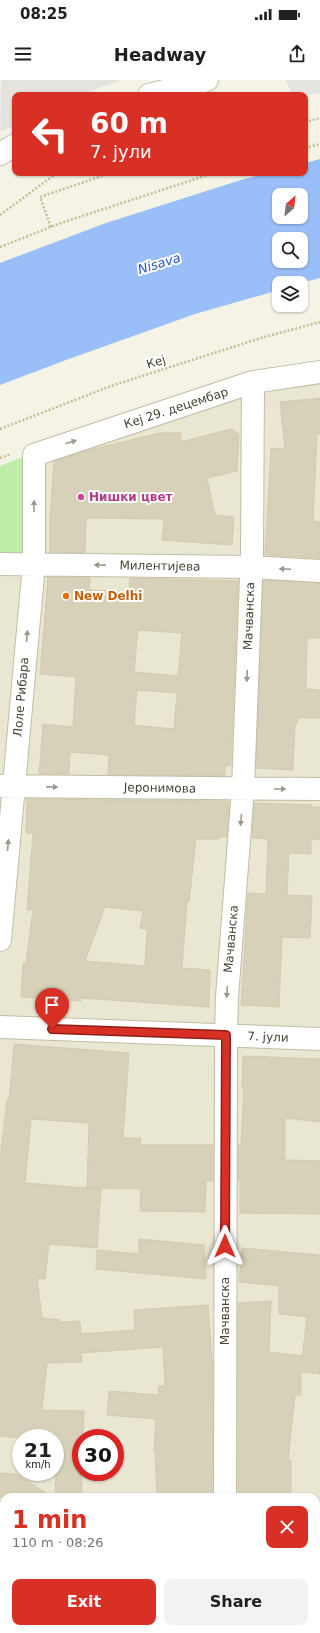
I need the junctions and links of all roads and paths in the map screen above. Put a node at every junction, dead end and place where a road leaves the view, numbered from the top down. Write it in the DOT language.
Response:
graph roads {
  1 [pos="207,80"];
  2 [pos="161,92"];
  3 [pos="320,118"];
  4 [pos="308,121"];
  5 [pos="320,144"];
  6 [pos="12,147"];
  7 [pos="308,147"];
  8 [pos="0,154"];
  9 [pos="53,176"];
  10 [pos="102,176"];
  11 [pos="205,176"];
  12 [pos="0,215"];
  13 [pos="51,227"];
  14 [pos="0,247"];
  15 [pos="320,322"];
  16 [pos="320,372"];
  17 [pos="253,382"];
  18 [pos="0,429"];
  19 [pos="34,455"];
  20 [pos="0,564"];
  21 [pos="34,564"];
  22 [pos="251,567"];
  23 [pos="320,571"];
  24 [pos="7,786"];
  25 [pos="243,788"];
  26 [pos="320,789"];
  27 [pos="0,940"];
  28 [pos="0,1027"];
  29 [pos="226,1035"];
  30 [pos="320,1039"];
  31 [pos="225,1493"];
  1 -- 2 [label="street"];
  3 -- 4 [label="path"];
  5 -- 7 [label="path"];
  6 -- 8 [label="street"];
  9 -- 12 [label="path"];
  10 -- 13 [label="path"];
  11 -- 13 [label="path"];
  13 -- 14 [label="path"];
  15 -- 18 [label="path, Кеј"];
  16 -- 17 [label="street, Кеј 29. децембар"];
  19 -- 17 [label="street, Кеј 29. децембар, one-way"];
  17 -- 22 [label="street, Мачванска"];
  21 -- 19 [label="street, Лоле Рибара, one-way"];
  20 -- 21 [label="street, Милентијева"];
  22 -- 21 [label="street, Милентијева, one-way"];
  24 -- 21 [label="street, Лоле Рибара, one-way"];
  23 -- 22 [label="street, Милентијева, one-way"];
  22 -- 25 [label="street, Мачванска, one-way"];
  24 -- 25 [label="street, Јеронимова, one-way"];
  27 -- 24 [label="street, Лоле Рибара, one-way"];
  25 -- 26 [label="street, Јеронимова, one-way"];
  25 -- 29 [label="street, Мачванска, one-way"];
  28 -- 29 [label="street, 7. јули"];
  29 -- 30 [label="street, 7. јули"];
  29 -- 31 [label="street, Мачванска"];
}
